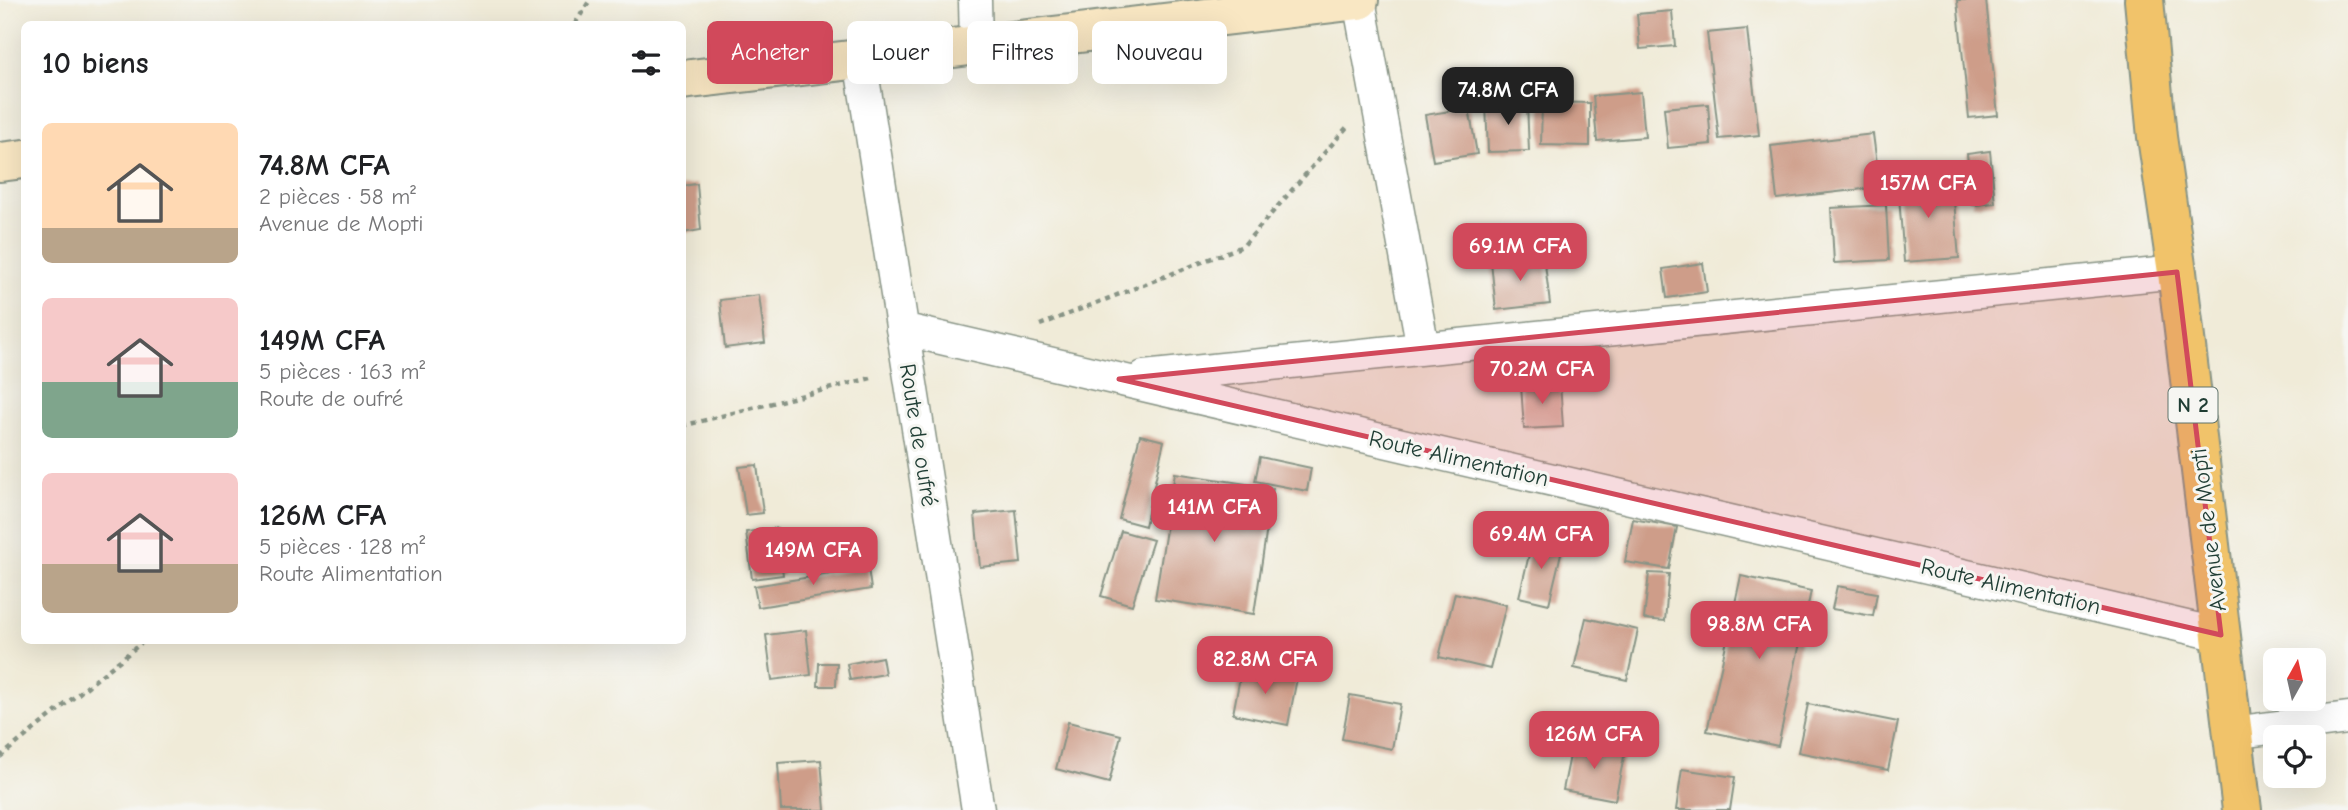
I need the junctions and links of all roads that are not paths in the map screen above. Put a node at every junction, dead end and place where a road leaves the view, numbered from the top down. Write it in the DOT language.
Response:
graph roads {
  1 [pos="975,0"];
  2 [pos="1359,0"];
  3 [pos="2144,0"];
  4 [pos="975,21"];
  5 [pos="1078,34"];
  6 [pos="847,61"];
  7 [pos="686,80"];
  8 [pos="864,84"];
  9 [pos="21,159"];
  10 [pos="0,162"];
  11 [pos="2177,272"];
  12 [pos="902,329"];
  13 [pos="1423,348"];
  14 [pos="1119,379"];
  15 [pos="2221,635"];
  16 [pos="2348,718"];
  17 [pos="2232,733"];
  18 [pos="978,810"];
  19 [pos="2242,810"];
  1 -- 4 [label="street"];
  2 -- 5 [label="street"];
  2 -- 13 [label="street"];
  3 -- 11 [label="main road, Avenue de Mopti / N 2"];
  6 -- 7 [label="street"];
  8 -- 12 [label="street, Route de oufré"];
  9 -- 10 [label="street"];
  11 -- 13 [label="street"];
  11 -- 15 [label="main road, Avenue de Mopti / N 2"];
  12 -- 14 [label="street, Route Alimentation"];
  12 -- 18 [label="street, Route de oufré"];
  13 -- 14 [label="street"];
  14 -- 15 [label="street, Route Alimentation"];
  15 -- 17 [label="main road, Avenue de Mopti / N 2"];
  16 -- 17 [label="street"];
  17 -- 19 [label="main road, Avenue de Mopti / N 2"];
}
